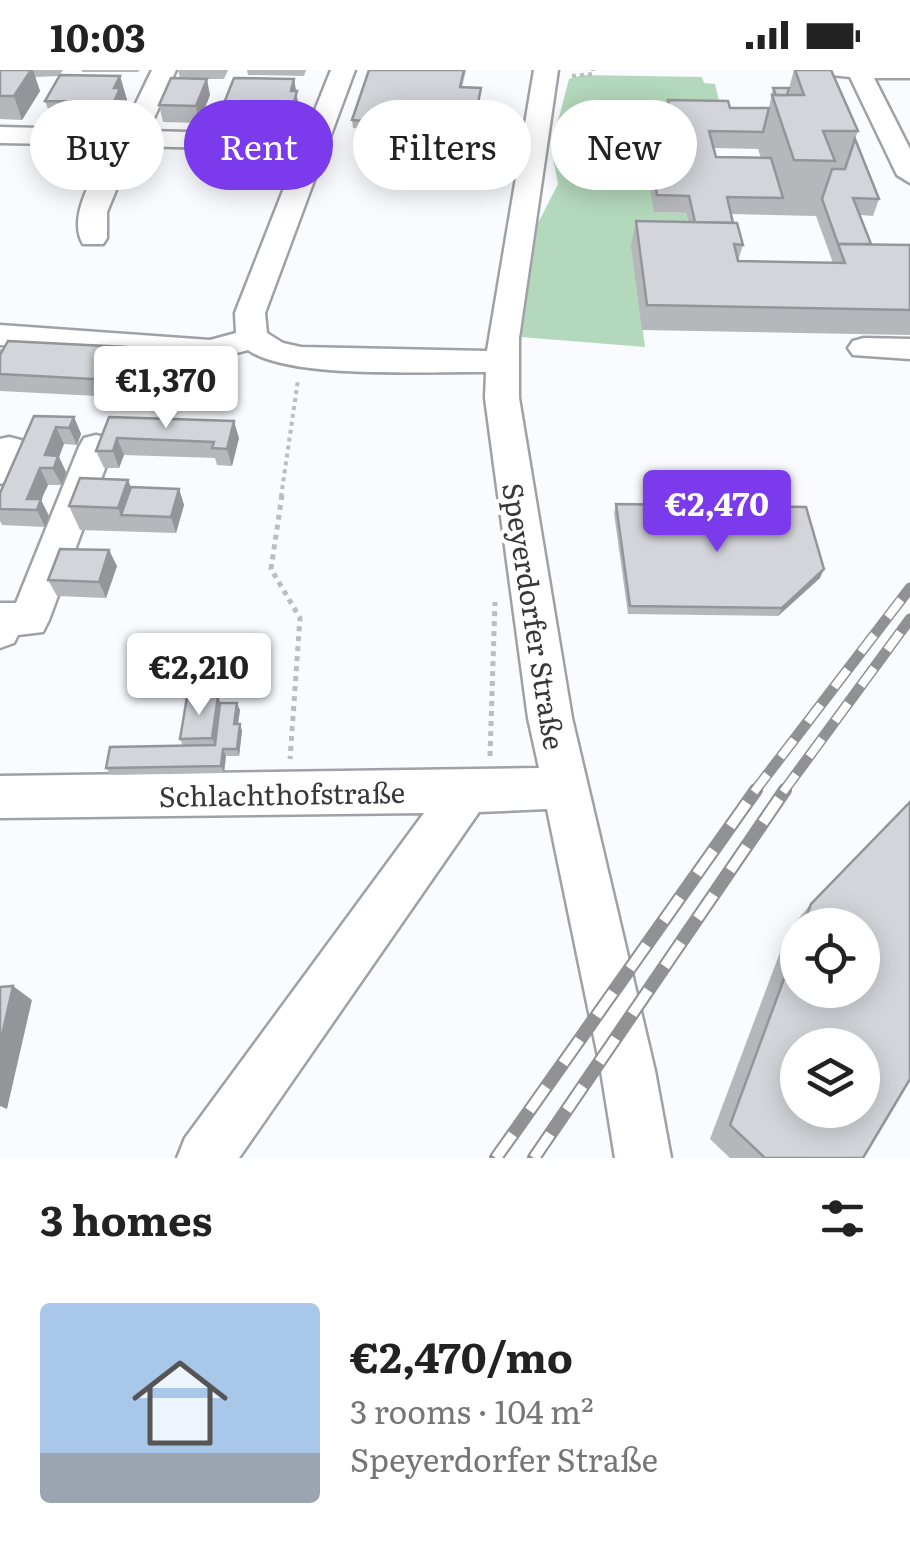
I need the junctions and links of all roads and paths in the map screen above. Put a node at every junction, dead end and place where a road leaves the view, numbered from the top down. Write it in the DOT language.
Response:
graph roads {
  1 [pos="164,70"];
  2 [pos="343,70"];
  3 [pos="546,70"];
  4 [pos="839,70"];
  5 [pos="858,70"];
  6 [pos="910,71"];
  7 [pos="148,100"];
  8 [pos="332,100"];
  9 [pos="0,136"];
  10 [pos="30,137"];
  11 [pos="910,175"];
  12 [pos="103,190"];
  13 [pos="298,190"];
  14 [pos="93,238"];
  15 [pos="0,335"];
  16 [pos="253,339"];
  17 [pos="864,348"];
  18 [pos="910,349"];
  19 [pos="302,357"];
  20 [pos="502,362"];
  21 [pos="96,447"];
  22 [pos="0,631"];
  23 [pos="563,787"];
  24 [pos="467,791"];
  25 [pos="288,792"];
  26 [pos="0,797"];
  27 [pos="205,1158"];
  28 [pos="642,1158"];
  1 -- 7 [label="street"];
  2 -- 8 [label="street"];
  3 -- 20 [label="street, Speyerdorfer Straße"];
  4 -- 5 [label="street"];
  5 -- 6 [label="street"];
  5 -- 11 [label="street"];
  9 -- 10 [label="street"];
  12 -- 14 [label="street"];
  13 -- 16 [label="street"];
  15 -- 16 [label="street"];
  16 -- 19 [label="street"];
  17 -- 18 [label="street"];
  19 -- 20 [label="street"];
  19 -- 25 [label="path"];
  20 -- 23 [label="street, Speyerdorfer Straße"];
  21 -- 22 [label="street"];
  23 -- 24 [label="street, Schlachthofstraße"];
  23 -- 28 [label="street, Speyerdorfer Straße"];
  24 -- 25 [label="street, Schlachthofstraße"];
  24 -- 27 [label="street"];
  25 -- 26 [label="street, Schlachthofstraße"];
}
